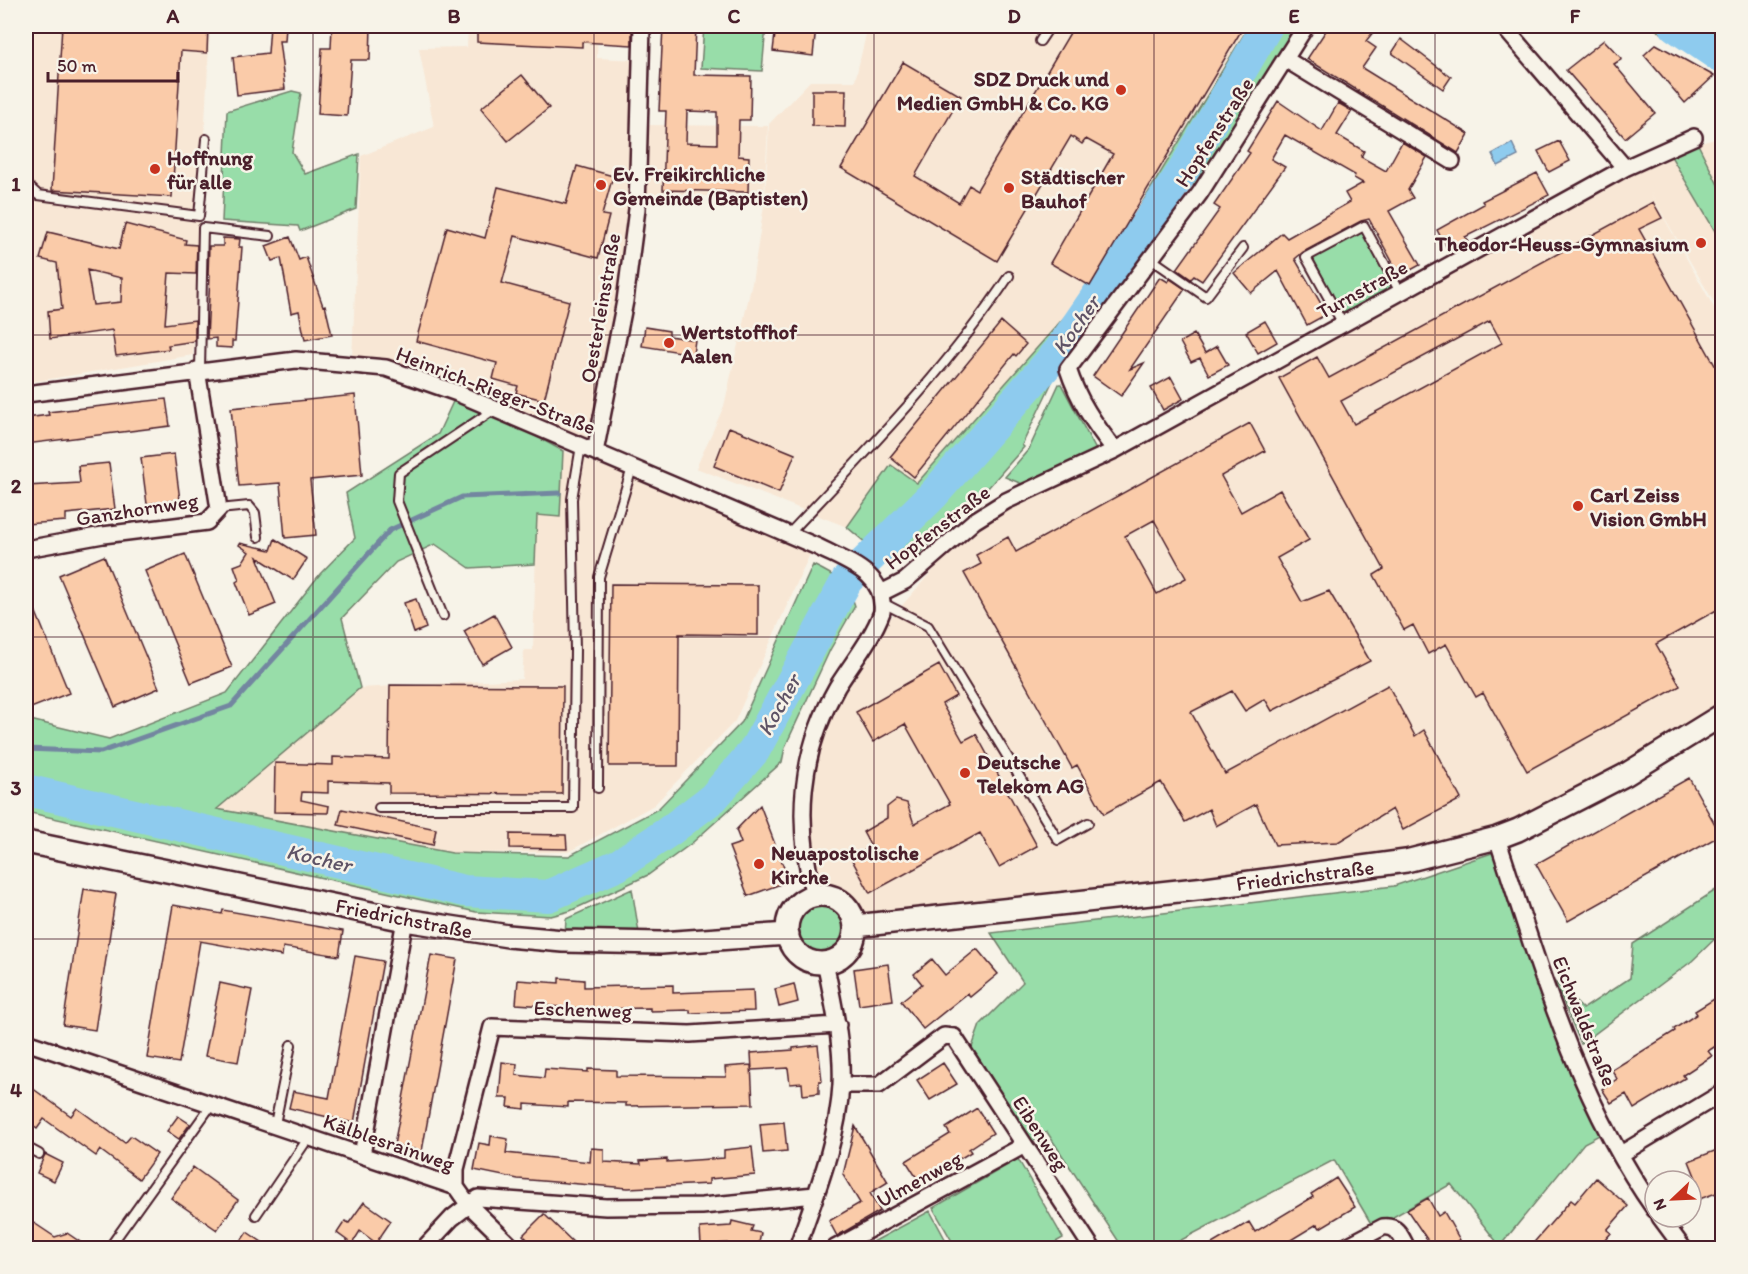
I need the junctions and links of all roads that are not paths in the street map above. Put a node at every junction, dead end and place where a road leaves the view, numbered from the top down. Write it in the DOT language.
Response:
graph roads {
  1 [pos="642,26"];
  2 [pos="1050,26"];
  3 [pos="1306,26"];
  4 [pos="1503,26"];
  5 [pos="1040,41"];
  6 [pos="1285,60"];
  7 [pos="1695,137"];
  8 [pos="206,139"];
  9 [pos="1452,161"];
  10 [pos="1625,168"];
  11 [pos="26,184"];
  12 [pos="270,236"];
  13 [pos="1243,248"];
  14 [pos="1150,258"];
  15 [pos="1009,276"];
  16 [pos="1400,292"];
  17 [pos="1343,324"];
  18 [pos="199,370"];
  19 [pos="26,394"];
  20 [pos="495,409"];
  21 [pos="588,449"];
  22 [pos="1115,450"];
  23 [pos="632,468"];
  24 [pos="219,509"];
  25 [pos="789,534"];
  26 [pos="258,537"];
  27 [pos="26,549"];
  28 [pos="882,598"];
  29 [pos="443,616"];
  30 [pos="1722,715"];
  31 [pos="598,788"];
  32 [pos="379,808"];
  33 [pos="1088,824"];
  34 [pos="1497,838"];
  35 [pos="26,842"];
  36 [pos="814,896"];
  37 [pos="405,920"];
  38 [pos="855,926"];
  39 [pos="788,934"];
  40 [pos="825,962"];
  41 [pos="838,1025"];
  42 [pos="26,1042"];
  43 [pos="291,1045"];
  44 [pos="841,1085"];
  45 [pos="1722,1093"];
  46 [pos="212,1104"];
  47 [pos="275,1125"];
  48 [pos="310,1136"];
  49 [pos="1023,1146"];
  50 [pos="26,1147"];
  51 [pos="39,1154"];
  52 [pos="1622,1154"];
  53 [pos="362,1155"];
  54 [pos="456,1187"];
  55 [pos="1643,1190"];
  56 [pos="815,1195"];
  57 [pos="468,1204"];
  58 [pos="256,1215"];
  59 [pos="1669,1229"];
  60 [pos="109,1248"];
  61 [pos="424,1248"];
  62 [pos="513,1248"];
  63 [pos="797,1248"];
  64 [pos="835,1248"];
  65 [pos="1092,1248"];
  66 [pos="1343,1248"];
  67 [pos="1407,1248"];
  68 [pos="1683,1248"];
  1 -- 21 [label="street, Oesterleinstraße"];
  2 -- 5 [label="lane"];
  3 -- 6 [label="street, Hopfenstraße"];
  4 -- 10 [label="street"];
  6 -- 9 [label="street"];
  6 -- 14 [label="street, Hopfenstraße"];
  7 -- 10 [label="street, Turnstraße"];
  8 -- 11 [label="lane"];
  10 -- 16 [label="street, Turnstraße"];
  12 -- 18 [label="lane"];
  13 -- 14 [label="lane"];
  14 -- 22 [label="street, Hopfenstraße"];
  15 -- 25 [label="lane"];
  16 -- 17 [label="street, Turnstraße"];
  16 -- 17 [label="lane"];
  17 -- 22 [label="street, Turnstraße"];
  18 -- 19 [label="street, Heinrich-Rieger-Straße"];
  18 -- 20 [label="street, Heinrich-Rieger-Straße"];
  18 -- 24 [label="street, Ganzhornweg"];
  20 -- 21 [label="street, Heinrich-Rieger-Straße"];
  20 -- 29 [label="lane"];
  21 -- 23 [label="street, Heinrich-Rieger-Straße"];
  21 -- 32 [label="lane"];
  22 -- 28 [label="street, Hopfenstraße"];
  23 -- 25 [label="street, Heinrich-Rieger-Straße"];
  23 -- 31 [label="lane"];
  24 -- 26 [label="lane"];
  24 -- 27 [label="street, Ganzhornweg"];
  25 -- 28 [label="street, Heinrich-Rieger-Straße"];
  28 -- 33 [label="lane"];
  28 -- 36 [label="street, Hopfenstraße"];
  30 -- 34 [label="main road, Friedrichstraße"];
  34 -- 38 [label="main road, Friedrichstraße"];
  34 -- 52 [label="street, Eichwaldstraße"];
  35 -- 37 [label="main road, Friedrichstraße"];
  36 -- 38 [label="main road"];
  36 -- 39 [label="main road"];
  37 -- 39 [label="main road, Friedrichstraße"];
  37 -- 53 [label="street"];
  38 -- 40 [label="main road"];
  39 -- 40 [label="main road"];
  40 -- 41 [label="street"];
  41 -- 44 [label="street"];
  41 -- 54 [label="street, Eschenweg"];
  42 -- 46 [label="street, Kälblesrainweg"];
  43 -- 47 [label="lane"];
  44 -- 49 [label="street, Eibenweg"];
  44 -- 56 [label="street"];
  45 -- 52 [label="street"];
  46 -- 47 [label="street, Kälblesrainweg"];
  46 -- 60 [label="lane"];
  47 -- 48 [label="street, Kälblesrainweg"];
  48 -- 53 [label="street, Kälblesrainweg"];
  48 -- 58 [label="lane"];
  49 -- 64 [label="street, Ulmenweg"];
  49 -- 65 [label="street, Eibenweg"];
  50 -- 51 [label="lane"];
  52 -- 55 [label="street, Eichwaldstraße"];
  53 -- 54 [label="street, Kälblesrainweg"];
  54 -- 57 [label="street, Kälblesrainweg"];
  56 -- 57 [label="street"];
  56 -- 63 [label="street"];
  57 -- 61 [label="street"];
  57 -- 62 [label="street, Kälblesrainweg"];
  59 -- 68 [label="street"];
  66 -- 67 [label="street"];
}
